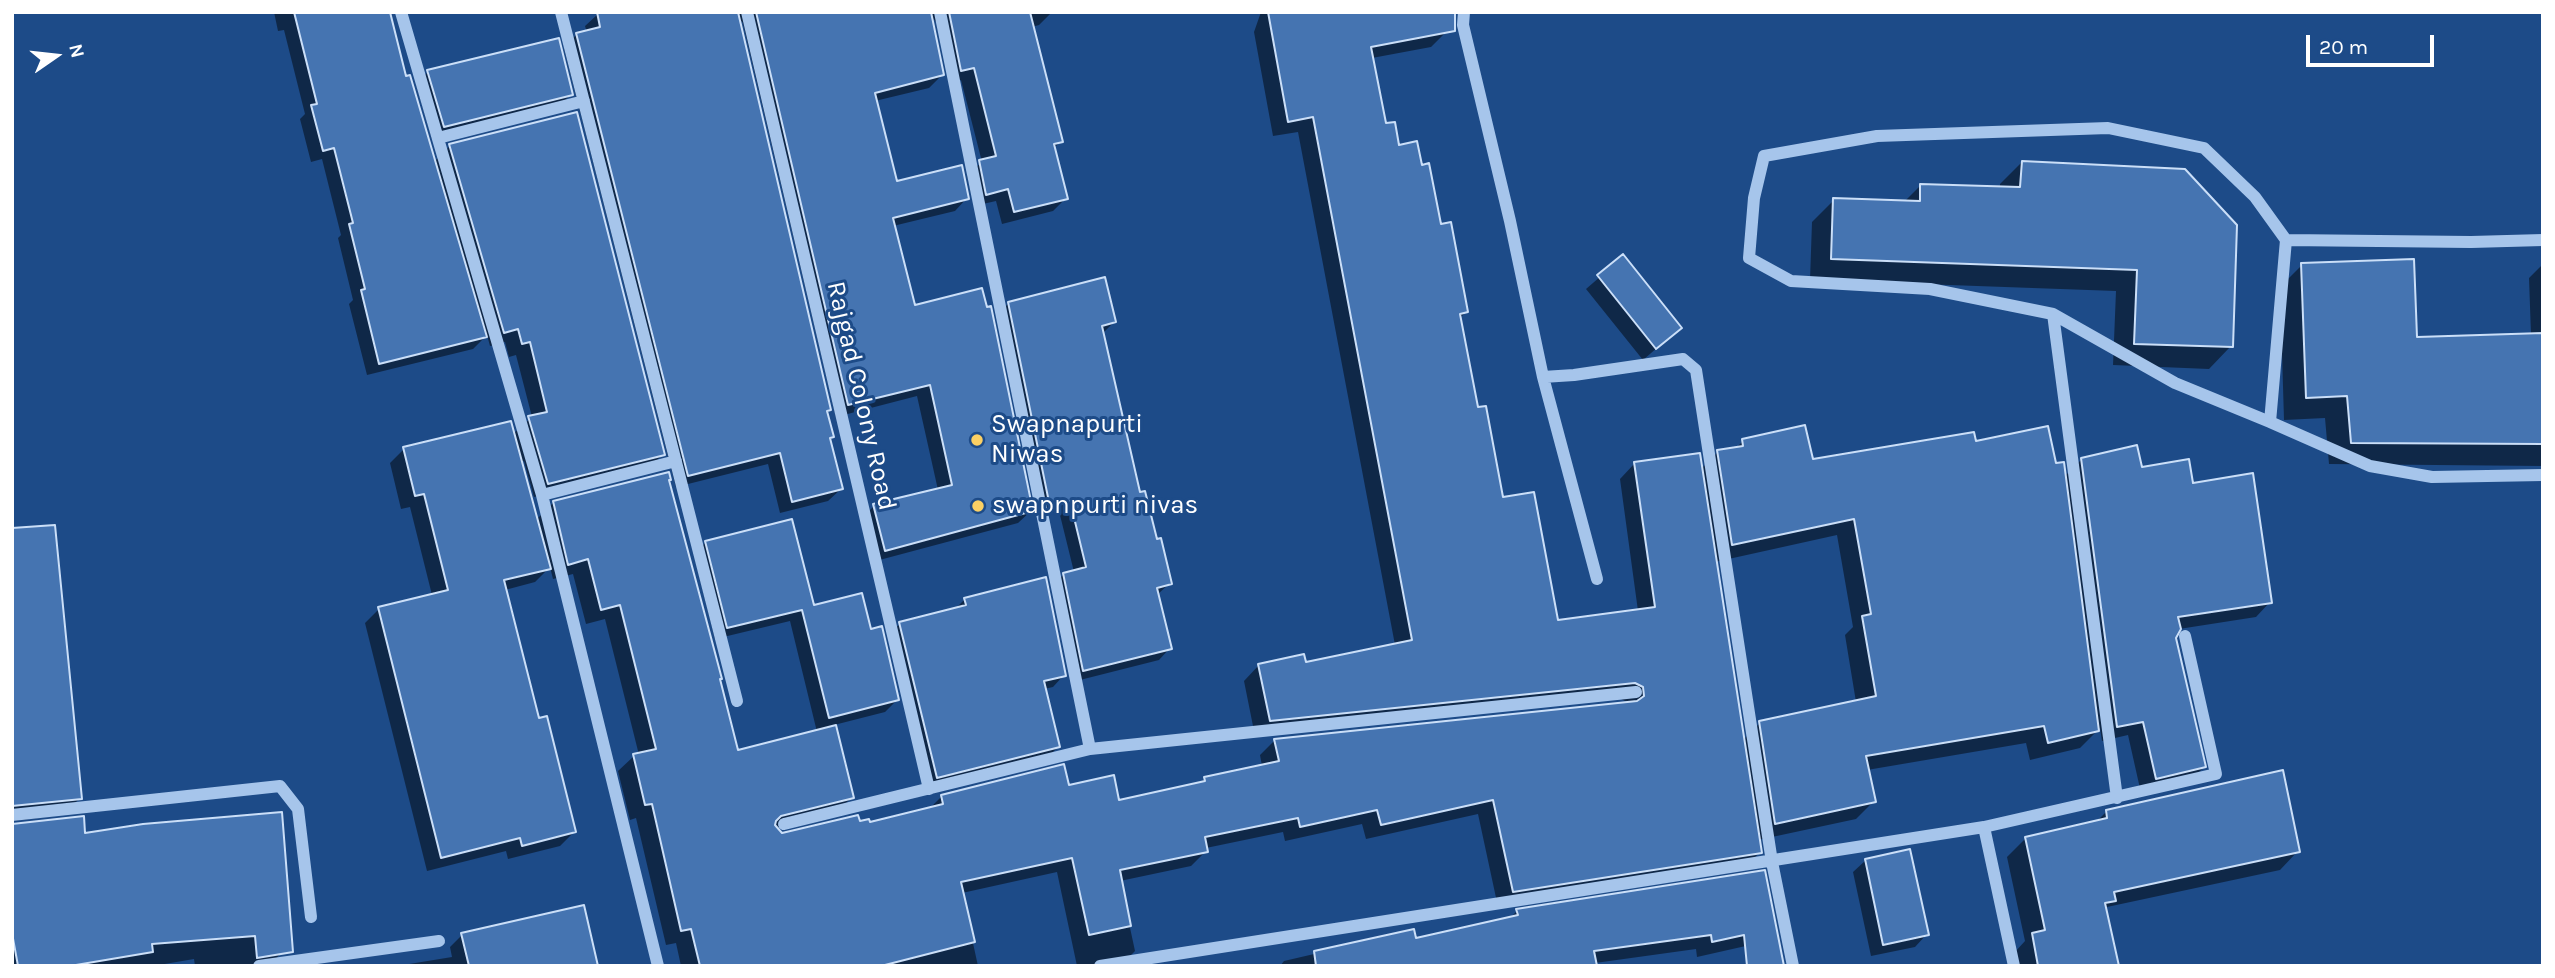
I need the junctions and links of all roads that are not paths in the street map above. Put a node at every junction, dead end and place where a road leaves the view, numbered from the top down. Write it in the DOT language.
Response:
graph roads {
  1 [pos="401,12"];
  2 [pos="561,12"];
  3 [pos="747,12"];
  4 [pos="940,12"];
  5 [pos="1464,12"];
  6 [pos="584,101"];
  7 [pos="438,138"];
  8 [pos="2286,240"];
  9 [pos="2543,240"];
  10 [pos="2053,314"];
  11 [pos="1543,377"];
  12 [pos="2270,422"];
  13 [pos="676,461"];
  14 [pos="2543,475"];
  15 [pos="542,495"];
  16 [pos="1597,579"];
  17 [pos="2185,636"];
  18 [pos="1636,692"];
  19 [pos="737,701"];
  20 [pos="1090,749"];
  21 [pos="929,789"];
  22 [pos="2117,798"];
  23 [pos="12,815"];
  24 [pos="784,824"];
  25 [pos="1984,827"];
  26 [pos="1772,862"];
  27 [pos="311,917"];
  28 [pos="439,941"];
  29 [pos="259,966"];
  30 [pos="658,966"];
  31 [pos="1100,966"];
  32 [pos="1793,966"];
  33 [pos="2014,966"];
  1 -- 7 [label="street"];
  2 -- 6 [label="street"];
  3 -- 21 [label="street, Rajgad Colony Road"];
  4 -- 20 [label="street"];
  5 -- 11 [label="street"];
  6 -- 7 [label="street"];
  6 -- 13 [label="street"];
  7 -- 15 [label="street"];
  8 -- 9 [label="street"];
  8 -- 10 [label="street"];
  8 -- 12 [label="street"];
  10 -- 12 [label="street"];
  10 -- 22 [label="street"];
  11 -- 16 [label="street"];
  11 -- 26 [label="street"];
  12 -- 14 [label="street"];
  13 -- 15 [label="street"];
  13 -- 19 [label="street"];
  15 -- 30 [label="street"];
  17 -- 22 [label="street"];
  18 -- 20 [label="street"];
  20 -- 21 [label="street"];
  21 -- 24 [label="street"];
  22 -- 25 [label="street"];
  23 -- 27 [label="street"];
  25 -- 26 [label="street"];
  25 -- 33 [label="street"];
  26 -- 31 [label="street"];
  26 -- 32 [label="street"];
  28 -- 29 [label="street"];
}
